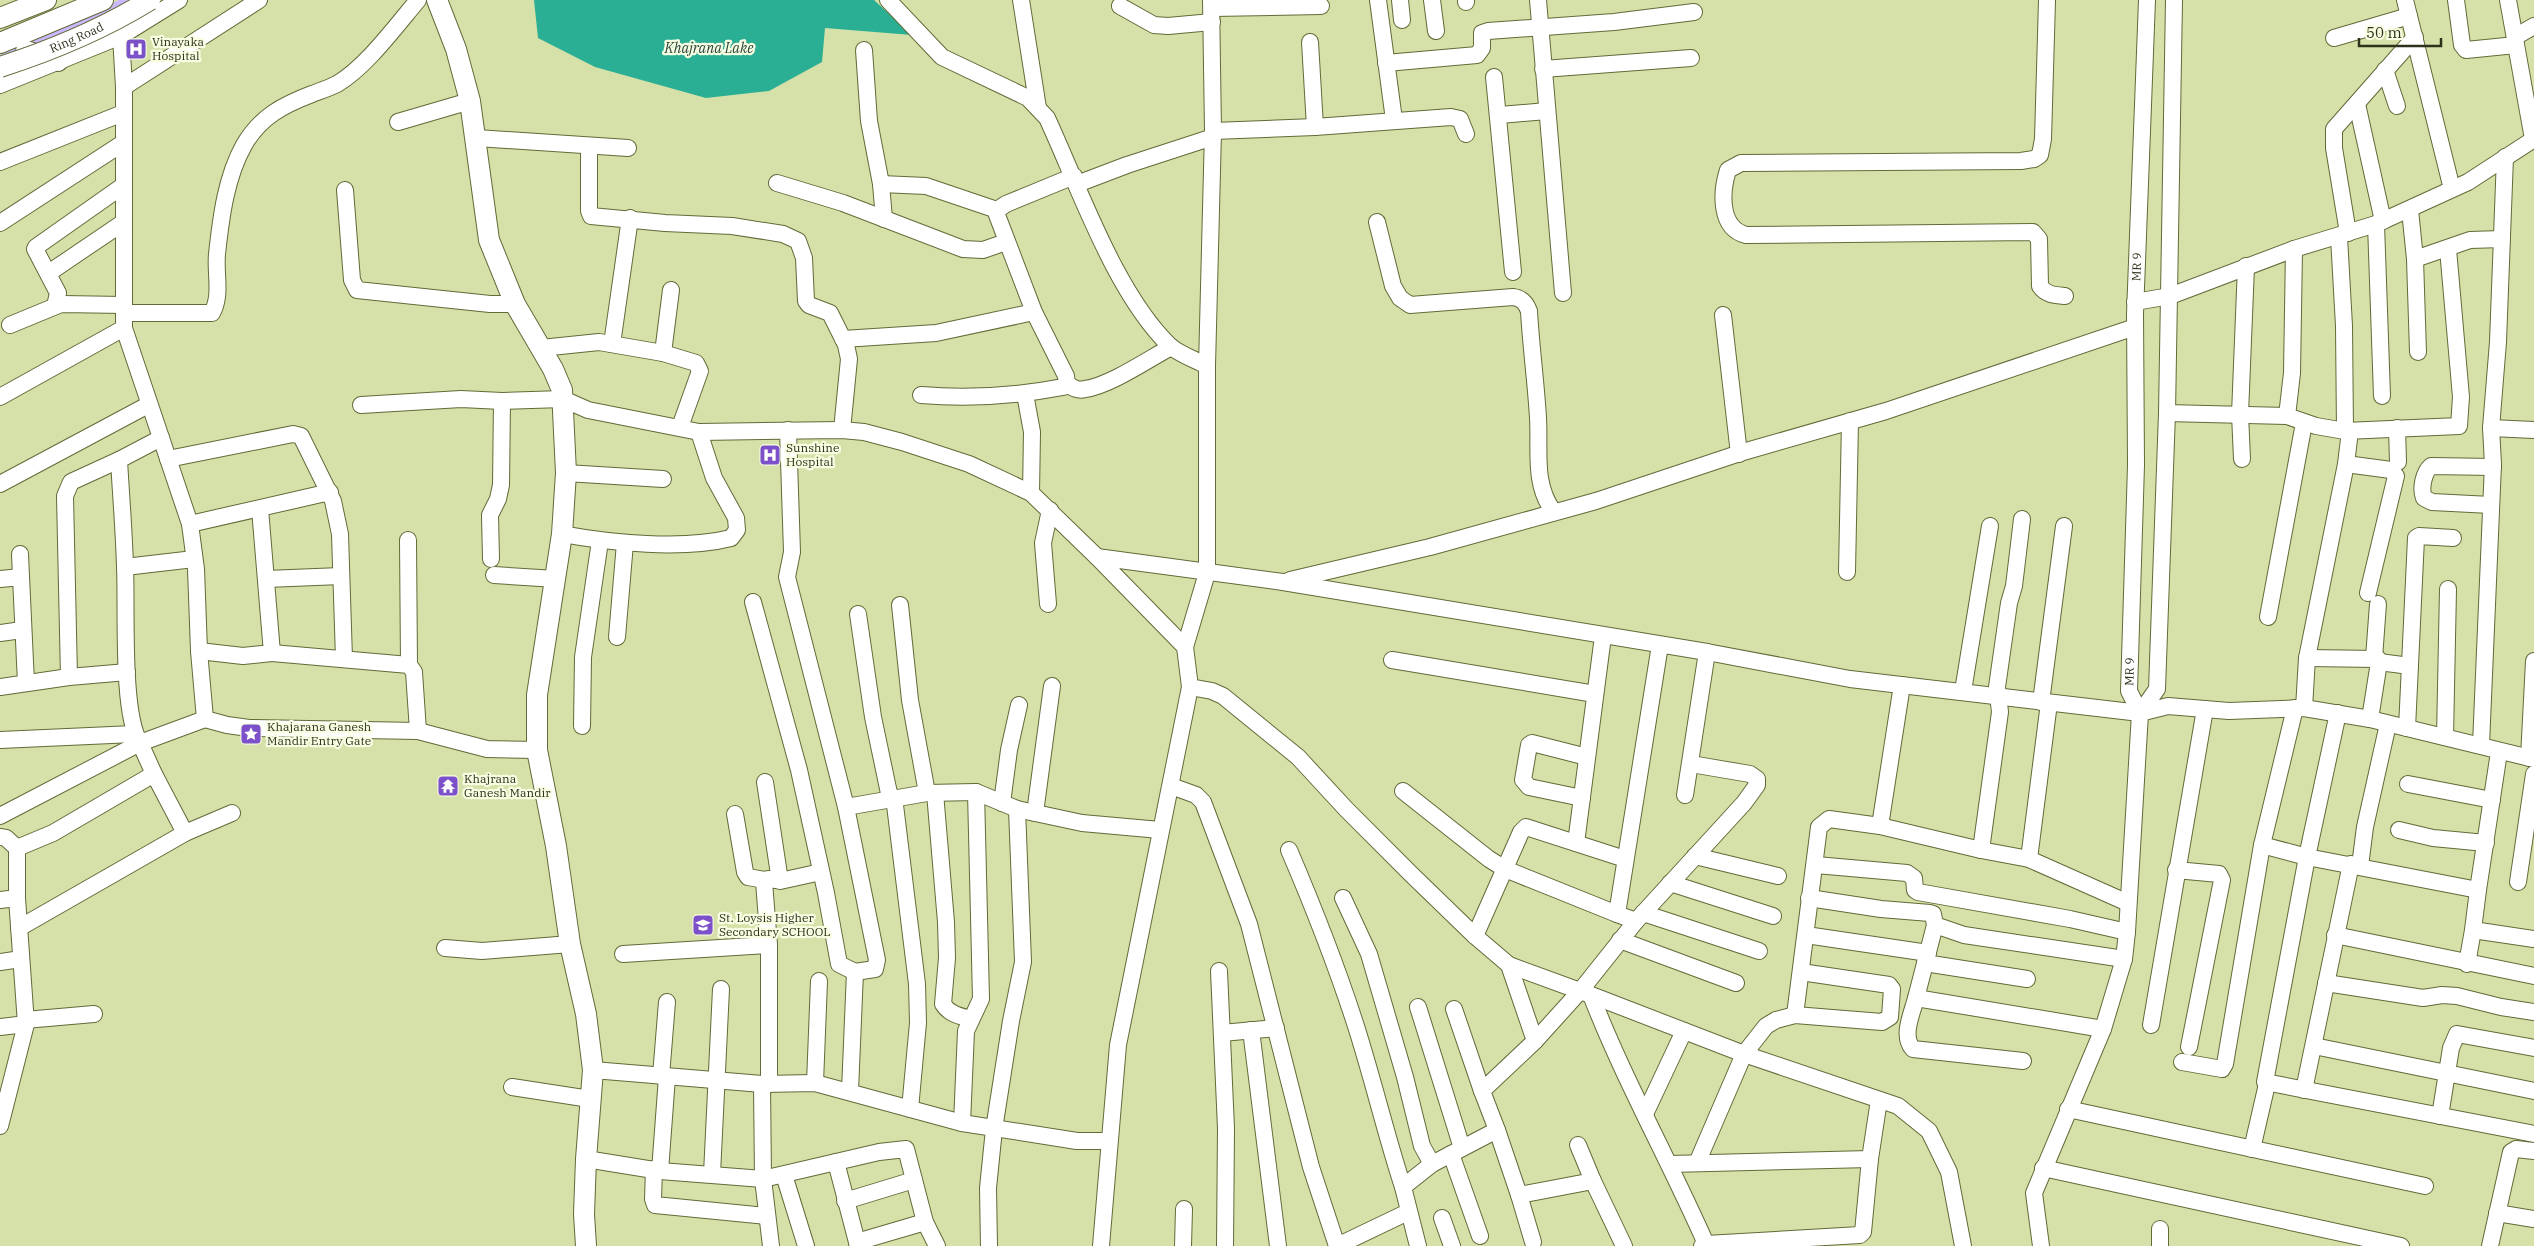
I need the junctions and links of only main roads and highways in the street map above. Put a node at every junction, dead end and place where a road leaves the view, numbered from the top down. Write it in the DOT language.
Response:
graph roads {
  1 [pos="46,0"];
  2 [pos="104,0"];
  3 [pos="150,0"];
  4 [pos="437,0"];
  5 [pos="0,18"];
  6 [pos="0,43"];
  7 [pos="58,61"];
  8 [pos="0,68"];
  9 [pos="586,1246"];
  1 -- 5 [label="main road"];
  2 -- 6 [label="main road, Ring Road"];
  3 -- 8 [label="main road, Ring Road, bridge"];
  4 -- 9 [label="main road"];
  6 -- 7 [label="main road"];
}
